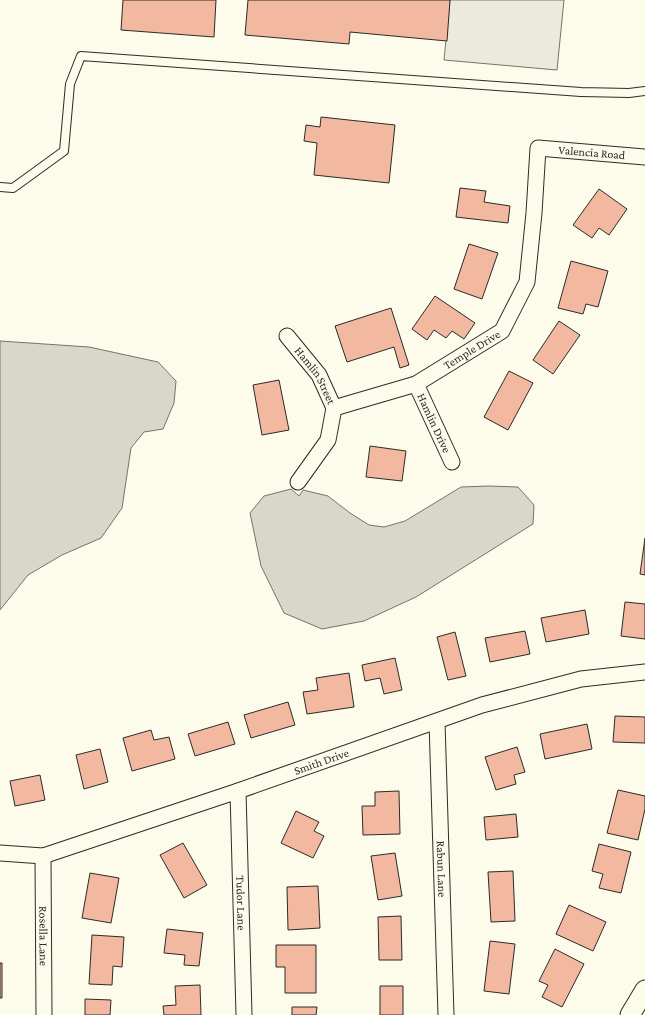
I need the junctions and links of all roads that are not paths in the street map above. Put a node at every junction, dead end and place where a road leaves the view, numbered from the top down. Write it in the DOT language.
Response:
graph roads {
  1 [pos="645,91"];
  2 [pos="538,148"];
  3 [pos="645,157"];
  4 [pos="0,187"];
  5 [pos="287,336"];
  6 [pos="416,384"];
  7 [pos="334,408"];
  8 [pos="452,462"];
  9 [pos="298,482"];
  10 [pos="645,672"];
  11 [pos="436,722"];
  12 [pos="238,791"];
  13 [pos="0,853"];
  14 [pos="44,856"];
  15 [pos="645,990"];
  16 [pos="44,1015"];
  17 [pos="244,1015"];
  18 [pos="446,1015"];
  19 [pos="630,1015"];
  1 -- 4 [label="lane"];
  2 -- 3 [label="street, Valencia Road"];
  2 -- 6 [label="street, Temple Drive"];
  5 -- 7 [label="street, Hamlin Street"];
  6 -- 7 [label="street, Temple Drive"];
  6 -- 8 [label="street, Hamlin Drive"];
  7 -- 9 [label="street, Hamlin Street"];
  10 -- 11 [label="street, Smith Drive"];
  11 -- 12 [label="street, Smith Drive"];
  11 -- 18 [label="street, Rabun Lane"];
  12 -- 14 [label="street, Smith Drive"];
  12 -- 17 [label="street, Tudor Lane"];
  13 -- 14 [label="street, Smith Drive"];
  14 -- 16 [label="street, Rosella Lane"];
  15 -- 19 [label="street"];
}
